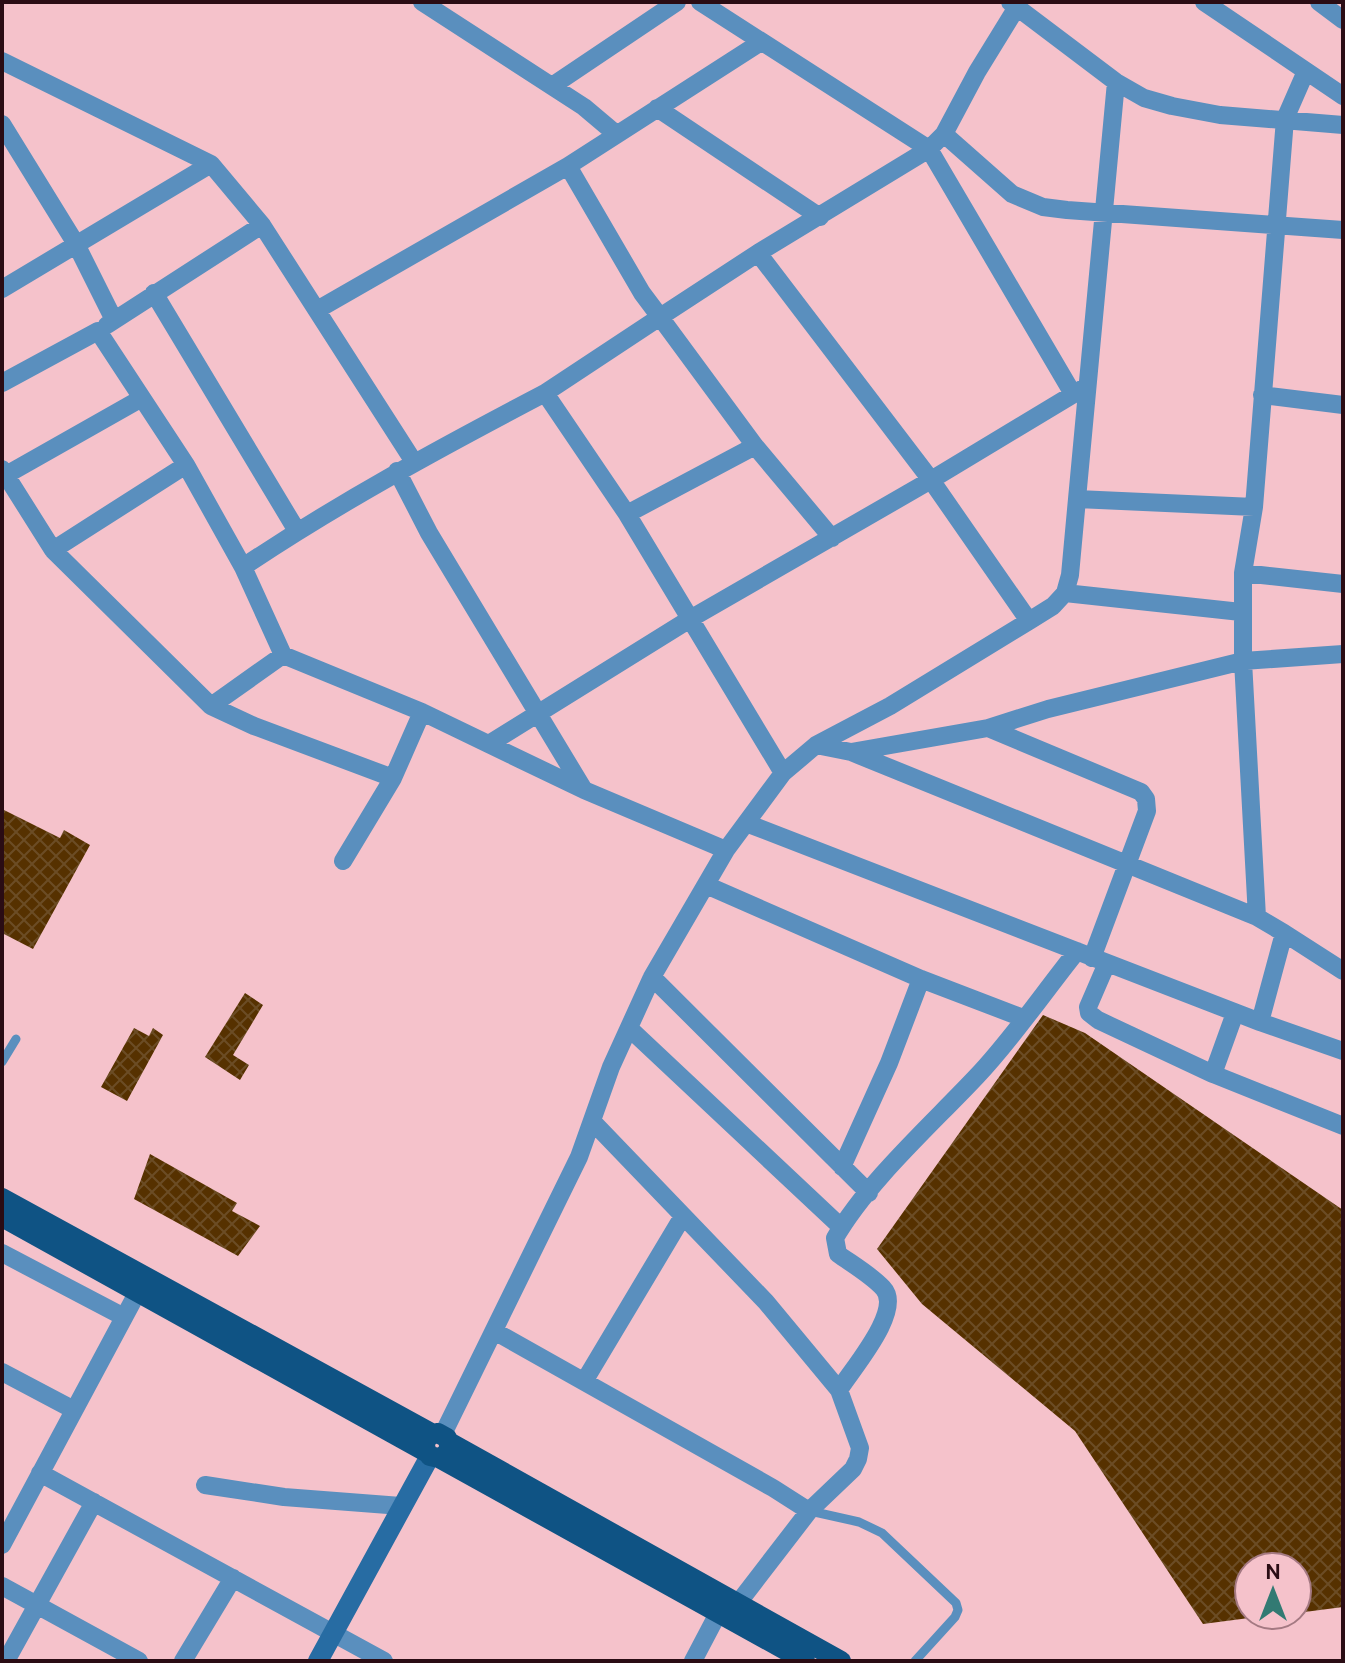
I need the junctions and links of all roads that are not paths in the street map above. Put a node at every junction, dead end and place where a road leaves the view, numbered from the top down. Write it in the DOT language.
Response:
graph roads {
  1 [pos="422,2"];
  2 [pos="677,2"];
  3 [pos="700,2"];
  4 [pos="1204,2"];
  5 [pos="1319,2"];
  6 [pos="1014,4"];
  7 [pos="1343,20"];
  8 [pos="761,42"];
  9 [pos="2,61"];
  10 [pos="1306,71"];
  11 [pos="1116,82"];
  12 [pos="552,86"];
  13 [pos="1343,96"];
  14 [pos="657,108"];
  15 [pos="1285,119"];
  16 [pos="2,124"];
  17 [pos="1343,125"];
  18 [pos="616,134"];
  19 [pos="944,134"];
  20 [pos="929,149"];
  21 [pos="211,164"];
  22 [pos="568,166"];
  23 [pos="1103,213"];
  24 [pos="820,217"];
  25 [pos="262,225"];
  26 [pos="1275,226"];
  27 [pos="1343,230"];
  28 [pos="76,244"];
  29 [pos="758,253"];
  30 [pos="2,289"];
  31 [pos="154,293"];
  32 [pos="317,310"];
  33 [pos="660,317"];
  34 [pos="114,320"];
  35 [pos="98,331"];
  36 [pos="2,383"];
  37 [pos="1080,390"];
  38 [pos="545,393"];
  39 [pos="1262,395"];
  40 [pos="142,398"];
  41 [pos="1343,405"];
  42 [pos="755,446"];
  43 [pos="414,462"];
  44 [pos="186,465"];
  45 [pos="397,471"];
  46 [pos="4,472"];
  47 [pos="931,480"];
  48 [pos="1077,499"];
  49 [pos="1254,507"];
  50 [pos="627,514"];
  51 [pos="297,531"];
  52 [pos="832,538"];
  53 [pos="53,550"];
  54 [pos="243,567"];
  55 [pos="1243,573"];
  56 [pos="1343,584"];
  57 [pos="1065,593"];
  58 [pos="1241,612"];
  59 [pos="690,619"];
  60 [pos="1029,621"];
  61 [pos="1343,654"];
  62 [pos="283,655"];
  63 [pos="1243,661"];
  64 [pos="211,706"];
  65 [pos="422,712"];
  66 [pos="540,714"];
  67 [pos="988,728"];
  68 [pos="489,744"];
  69 [pos="816,745"];
  70 [pos="851,752"];
  71 [pos="783,773"];
  72 [pos="393,778"];
  73 [pos="584,790"];
  74 [pos="746,823"];
  75 [pos="726,850"];
  76 [pos="343,861"];
  77 [pos="1128,864"];
  78 [pos="706,885"];
  79 [pos="1257,917"];
  80 [pos="1284,933"];
  81 [pos="1092,957"];
  82 [pos="1343,971"];
  83 [pos="652,977"];
  84 [pos="921,979"];
  85 [pos="1235,1013"];
  86 [pos="1023,1018"];
  87 [pos="1260,1022"];
  88 [pos="629,1028"];
  89 [pos="16,1039"];
  90 [pos="1343,1051"];
  91 [pos="2,1062"];
  92 [pos="1213,1074"];
  93 [pos="592,1121"];
  94 [pos="1343,1126"];
  95 [pos="842,1167"];
  96 [pos="869,1193"];
  97 [pos="2,1198"];
  98 [pos="683,1216"];
  99 [pos="2,1217"];
  100 [pos="841,1227"];
  101 [pos="2,1253"];
  102 [pos="142,1284"];
  103 [pos="124,1317"];
  104 [pos="494,1331"];
  105 [pos="2,1372"];
  106 [pos="585,1380"];
  107 [pos="839,1390"];
  108 [pos="74,1410"];
  109 [pos="437,1446"];
  110 [pos="40,1473"];
  111 [pos="205,1485"];
  112 [pos="94,1502"];
  113 [pos="401,1506"];
  114 [pos="809,1511"];
  115 [pos="2,1545"];
  116 [pos="233,1578"];
  117 [pos="2,1586"];
  118 [pos="728,1604"];
  119 [pos="36,1605"];
  120 [pos="334,1632"];
  121 [pos="118,1656"];
  122 [pos="794,1658"];
  123 [pos="6,1661"];
  124 [pos="139,1661"];
  125 [pos="183,1661"];
  126 [pos="318,1661"];
  127 [pos="384,1661"];
  128 [pos="693,1661"];
  129 [pos="841,1661"];
  130 [pos="915,1661"];
  1 -- 12 [label="street"];
  2 -- 12 [label="street"];
  3 -- 8 [label="street"];
  4 -- 10 [label="street"];
  5 -- 7 [label="street"];
  6 -- 11 [label="street"];
  6 -- 19 [label="street"];
  8 -- 14 [label="street"];
  8 -- 20 [label="street"];
  9 -- 21 [label="street"];
  10 -- 13 [label="street"];
  10 -- 15 [label="street"];
  11 -- 15 [label="street"];
  11 -- 23 [label="street"];
  12 -- 18 [label="street"];
  14 -- 18 [label="street"];
  14 -- 24 [label="street"];
  15 -- 17 [label="street"];
  15 -- 26 [label="street"];
  16 -- 28 [label="street"];
  18 -- 22 [label="street"];
  19 -- 20 [label="street"];
  19 -- 23 [label="street"];
  20 -- 24 [label="street"];
  20 -- 37 [label="street"];
  21 -- 25 [label="street"];
  21 -- 28 [label="street"];
  22 -- 32 [label="street"];
  22 -- 33 [label="street"];
  23 -- 26 [label="street"];
  23 -- 37 [label="street"];
  24 -- 29 [label="street"];
  25 -- 31 [label="street"];
  25 -- 32 [label="street"];
  26 -- 27 [label="street"];
  26 -- 39 [label="street"];
  28 -- 30 [label="street"];
  28 -- 34 [label="street"];
  29 -- 33 [label="street"];
  29 -- 47 [label="street"];
  31 -- 34 [label="street"];
  31 -- 51 [label="street"];
  32 -- 43 [label="street"];
  33 -- 38 [label="street"];
  33 -- 42 [label="street"];
  34 -- 35 [label="street"];
  35 -- 36 [label="street"];
  35 -- 40 [label="street"];
  37 -- 47 [label="street"];
  37 -- 48 [label="street"];
  38 -- 43 [label="street"];
  38 -- 50 [label="street"];
  39 -- 41 [label="street"];
  39 -- 49 [label="street"];
  40 -- 44 [label="street"];
  40 -- 46 [label="street"];
  42 -- 50 [label="street"];
  42 -- 52 [label="street"];
  43 -- 45 [label="street"];
  44 -- 53 [label="street"];
  44 -- 54 [label="street"];
  45 -- 51 [label="street"];
  45 -- 66 [label="street"];
  46 -- 53 [label="street"];
  47 -- 52 [label="street"];
  47 -- 60 [label="street"];
  48 -- 49 [label="street"];
  48 -- 57 [label="street"];
  49 -- 55 [label="street"];
  50 -- 59 [label="street"];
  51 -- 54 [label="street"];
  52 -- 59 [label="street"];
  53 -- 64 [label="street"];
  54 -- 62 [label="street"];
  55 -- 56 [label="street"];
  55 -- 58 [label="street"];
  57 -- 58 [label="street"];
  57 -- 60 [label="street"];
  58 -- 63 [label="street"];
  59 -- 66 [label="street"];
  59 -- 71 [label="street"];
  60 -- 69 [label="street"];
  61 -- 63 [label="street"];
  62 -- 64 [label="street"];
  62 -- 65 [label="street"];
  63 -- 67 [label="street"];
  63 -- 79 [label="street"];
  64 -- 72 [label="street"];
  65 -- 68 [label="street"];
  65 -- 72 [label="street"];
  66 -- 68 [label="street"];
  66 -- 73 [label="street"];
  67 -- 70 [label="street"];
  67 -- 77 [label="street"];
  68 -- 73 [label="street"];
  69 -- 70 [label="street"];
  69 -- 71 [label="street"];
  70 -- 77 [label="street"];
  71 -- 74 [label="street"];
  72 -- 76 [label="street"];
  73 -- 75 [label="street"];
  74 -- 75 [label="street"];
  74 -- 81 [label="street"];
  75 -- 78 [label="street"];
  77 -- 79 [label="street"];
  77 -- 81 [label="street"];
  78 -- 83 [label="street"];
  78 -- 84 [label="street"];
  79 -- 80 [label="street"];
  80 -- 82 [label="street"];
  80 -- 87 [label="street"];
  81 -- 85 [label="street"];
  81 -- 86 [label="street"];
  81 -- 92 [label="street"];
  83 -- 88 [label="street"];
  83 -- 95 [label="street"];
  84 -- 86 [label="street"];
  84 -- 95 [label="street"];
  85 -- 87 [label="street"];
  85 -- 92 [label="street"];
  86 -- 96 [label="street"];
  87 -- 90 [label="street"];
  88 -- 93 [label="street"];
  88 -- 100 [label="street"];
  89 -- 91 [label="lane"];
  92 -- 94 [label="street"];
  93 -- 98 [label="street"];
  93 -- 104 [label="street"];
  95 -- 96 [label="street"];
  96 -- 100 [label="street"];
  97 -- 102 [label="main road"];
  98 -- 106 [label="street"];
  98 -- 107 [label="street"];
  99 -- 102 [label="main road"];
  100 -- 107 [label="street"];
  101 -- 103 [label="street"];
  102 -- 103 [label="street"];
  102 -- 109 [label="main road"];
  103 -- 108 [label="street"];
  104 -- 106 [label="street"];
  104 -- 109 [label="street"];
  105 -- 108 [label="street"];
  106 -- 114 [label="street"];
  107 -- 114 [label="street"];
  108 -- 110 [label="street"];
  109 -- 113 [label="main road"];
  109 -- 118 [label="main road"];
  110 -- 112 [label="street"];
  110 -- 115 [label="street"];
  111 -- 113 [label="street"];
  112 -- 116 [label="street"];
  112 -- 119 [label="street"];
  113 -- 120 [label="main road"];
  114 -- 118 [label="street"];
  114 -- 130 [label="lane"];
  116 -- 120 [label="street"];
  116 -- 125 [label="street"];
  117 -- 119 [label="street"];
  118 -- 122 [label="main road"];
  118 -- 128 [label="street"];
  118 -- 129 [label="main road"];
  119 -- 121 [label="street"];
  119 -- 123 [label="street"];
  120 -- 126 [label="main road"];
  120 -- 127 [label="street"];
  121 -- 124 [label="street"];
}
